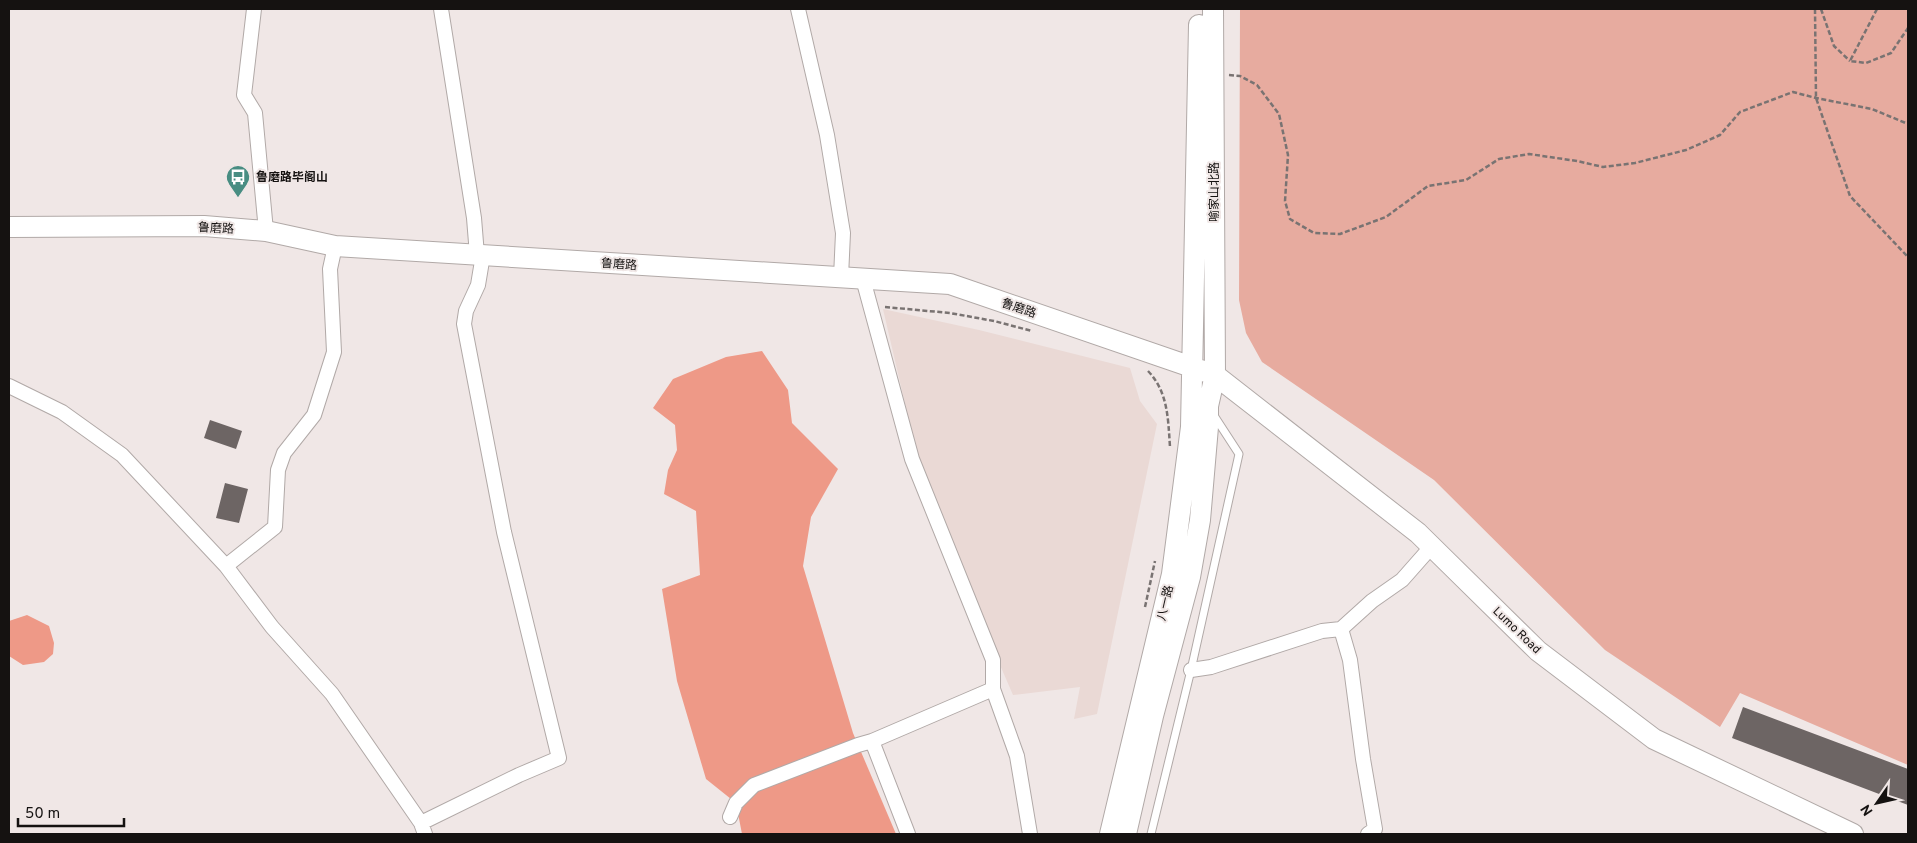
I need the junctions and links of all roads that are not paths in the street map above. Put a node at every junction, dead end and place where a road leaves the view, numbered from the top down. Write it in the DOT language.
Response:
graph roads {
  1 [pos="254,9"];
  2 [pos="441,9"];
  3 [pos="798,9"];
  4 [pos="1199,9"];
  5 [pos="1212,9"];
  6 [pos="9,227"];
  7 [pos="266,231"];
  8 [pos="335,246"];
  9 [pos="480,255"];
  10 [pos="840,277"];
  11 [pos="864,279"];
  12 [pos="1193,368"];
  13 [pos="1215,376"];
  14 [pos="9,386"];
  15 [pos="1208,406"];
  16 [pos="1432,546"];
  17 [pos="226,566"];
  18 [pos="1341,629"];
  19 [pos="1191,670"];
  20 [pos="993,689"];
  21 [pos="872,742"];
  22 [pos="730,817"];
  23 [pos="423,829"];
  24 [pos="908,834"];
  25 [pos="1030,834"];
  26 [pos="1110,834"];
  27 [pos="1126,834"];
  28 [pos="1151,834"];
  29 [pos="1368,834"];
  30 [pos="1853,834"];
  1 -- 7 [label="street"];
  2 -- 9 [label="street"];
  3 -- 10 [label="street"];
  4 -- 12 [label="main road, 喻家山北路"];
  5 -- 13 [label="main road, 喻家山北路"];
  6 -- 7 [label="main road, 鲁磨路"];
  7 -- 8 [label="main road, 鲁磨路"];
  8 -- 9 [label="main road, 鲁磨路"];
  8 -- 17 [label="street"];
  9 -- 10 [label="main road, 鲁磨路"];
  9 -- 23 [label="street"];
  10 -- 11 [label="main road, 鲁磨路"];
  11 -- 12 [label="main road, 鲁磨路"];
  11 -- 20 [label="street"];
  12 -- 13 [label="main road, 鲁磨路"];
  12 -- 26 [label="main road, 八一路"];
  13 -- 15 [label="main road, 八一路"];
  13 -- 16 [label="main road, Lumo Road"];
  14 -- 17 [label="street"];
  15 -- 19 [label="lane"];
  15 -- 27 [label="main road, 八一路"];
  16 -- 18 [label="street"];
  16 -- 30 [label="main road, Lumo Road"];
  17 -- 23 [label="street"];
  18 -- 19 [label="street"];
  18 -- 29 [label="street"];
  19 -- 28 [label="lane"];
  20 -- 21 [label="street"];
  20 -- 25 [label="street"];
  21 -- 22 [label="street"];
  21 -- 24 [label="street"];
}
